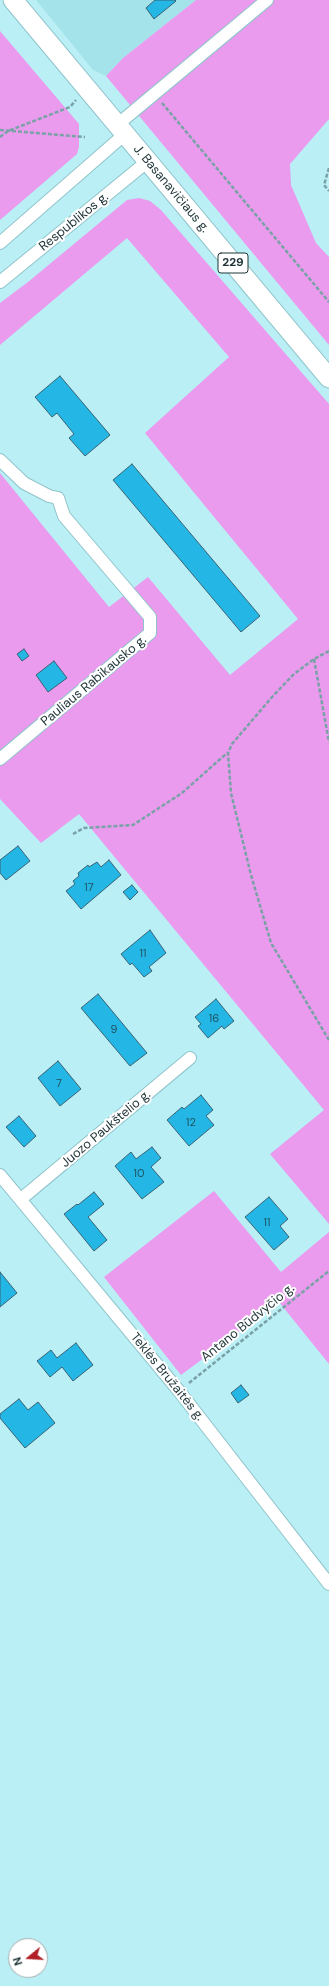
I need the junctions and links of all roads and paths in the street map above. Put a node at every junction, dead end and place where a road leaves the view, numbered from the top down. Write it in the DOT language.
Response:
graph roads {
  1 [pos="13,0"];
  2 [pos="267,0"];
  3 [pos="154,94"];
  4 [pos="70,106"];
  5 [pos="121,129"];
  6 [pos="0,130"];
  7 [pos="8,131"];
  8 [pos="0,137"];
  9 [pos="85,137"];
  10 [pos="148,161"];
  11 [pos="329,168"];
  12 [pos="329,191"];
  13 [pos="0,244"];
  14 [pos="0,282"];
  15 [pos="329,302"];
  16 [pos="329,378"];
  17 [pos="0,460"];
  18 [pos="329,651"];
  19 [pos="314,659"];
  20 [pos="329,742"];
  21 [pos="228,753"];
  22 [pos="0,759"];
  23 [pos="73,834"];
  24 [pos="329,1040"];
  25 [pos="190,1058"];
  26 [pos="0,1175"];
  27 [pos="21,1199"];
  28 [pos="329,1270"];
  29 [pos="179,1391"];
  30 [pos="329,1584"];
  1 -- 5 [label="main road, J. Basanavičiaus g. / 229"];
  2 -- 3 [label="street"];
  3 -- 5 [label="street"];
  3 -- 15 [label="path"];
  4 -- 7 [label="path"];
  5 -- 10 [label="main road, J. Basanavičiaus g. / 229"];
  5 -- 13 [label="street"];
  6 -- 7 [label="path"];
  7 -- 8 [label="path"];
  7 -- 9 [label="path"];
  10 -- 14 [label="street, Respublikos g."];
  10 -- 16 [label="main road, J. Basanavičiaus g. / 229"];
  11 -- 12 [label="path"];
  17 -- 22 [label="street, Pauliaus Rabikausko g."];
  18 -- 19 [label="path"];
  19 -- 20 [label="path"];
  19 -- 21 [label="path"];
  21 -- 23 [label="path"];
  21 -- 24 [label="path"];
  25 -- 27 [label="street, Juozo Paukštelio g."];
  26 -- 27 [label="street, Teklės Bružaitės g."];
  27 -- 29 [label="street, Teklės Bružaitės g."];
  28 -- 29 [label="path, Antano Būdvyčio g."];
  29 -- 30 [label="street, Teklės Bružaitės g."];
}
